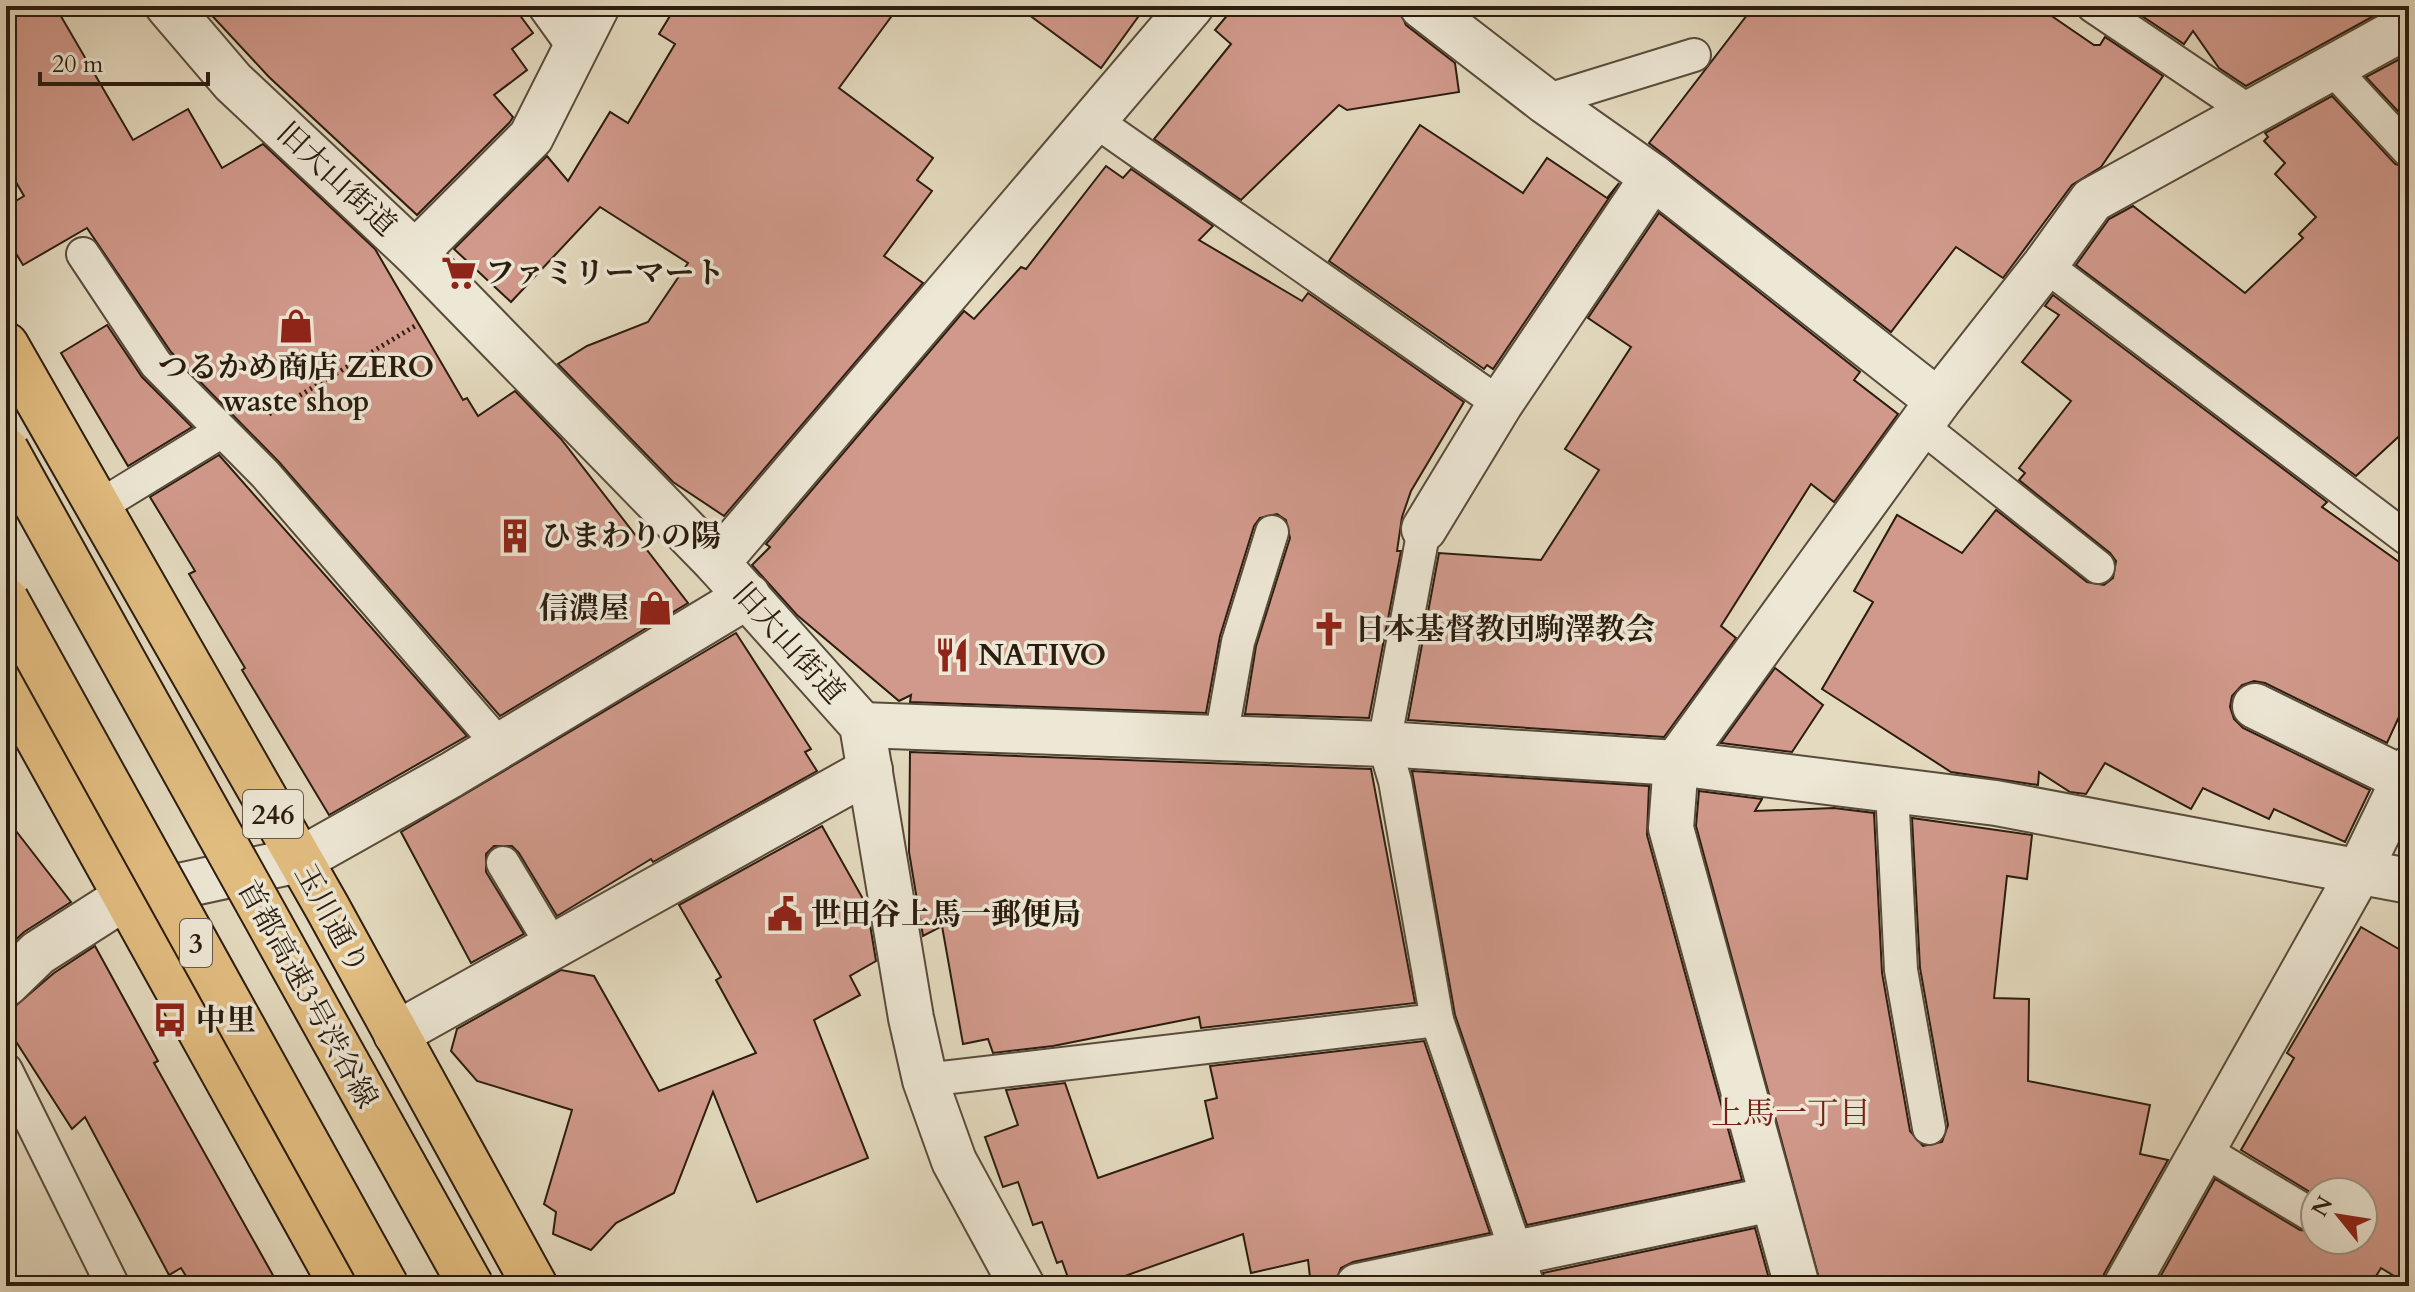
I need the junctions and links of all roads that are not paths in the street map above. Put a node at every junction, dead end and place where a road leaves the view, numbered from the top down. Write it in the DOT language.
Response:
graph roads {
  1 [pos="168,6"];
  2 [pos="544,6"];
  3 [pos="597,6"];
  4 [pos="1191,6"];
  5 [pos="1422,6"];
  6 [pos="2093,6"];
  7 [pos="2409,25"];
  8 [pos="575,49"];
  9 [pos="1694,55"];
  10 [pos="2332,68"];
  11 [pos="1545,101"];
  12 [pos="2250,112"];
  13 [pos="1094,120"];
  14 [pos="2409,151"];
  15 [pos="1653,177"];
  16 [pos="415,253"];
  17 [pos="83,254"];
  18 [pos="2045,265"];
  19 [pos="6,345"];
  20 [pos="1500,404"];
  21 [pos="1929,413"];
  22 [pos="226,434"];
  23 [pos="6,450"];
  24 [pos="98,507"];
  25 [pos="1424,529"];
  26 [pos="1272,532"];
  27 [pos="2409,540"];
  28 [pos="717,563"];
  29 [pos="2098,567"];
  30 [pos="748,596"];
  31 [pos="6,600"];
  32 [pos="6,681"];
  33 [pos="2255,706"];
  34 [pos="862,725"];
  35 [pos="1221,738"];
  36 [pos="1384,744"];
  37 [pos="500,746"];
  38 [pos="1676,763"];
  39 [pos="870,770"];
  40 [pos="2407,774"];
  41 [pos="1892,790"];
  42 [pos="299,860"];
  43 [pos="503,863"];
  44 [pos="2359,872"];
  45 [pos="2409,881"];
  46 [pos="124,898"];
  47 [pos="554,948"];
  48 [pos="6,984"];
  49 [pos="1437,1020"];
  50 [pos="396,1034"];
  51 [pos="6,1070"];
  52 [pos="925,1080"];
  53 [pos="1929,1128"];
  54 [pos="2203,1150"];
  55 [pos="1772,1199"];
  56 [pos="2299,1207"];
  57 [pos="1523,1268"];
  58 [pos="113,1286"];
  59 [pos="342,1286"];
  60 [pos="386,1286"];
  61 [pos="471,1286"];
  62 [pos="535,1286"];
  63 [pos="1022,1286"];
  64 [pos="1358,1286"];
  65 [pos="1797,1286"];
  66 [pos="2126,1286"];
  1 -- 16 [label="street, 旧大山街道"];
  2 -- 8 [label="lane"];
  3 -- 8 [label="street"];
  4 -- 13 [label="street"];
  5 -- 11 [label="street"];
  6 -- 12 [label="lane"];
  7 -- 10 [label="street"];
  8 -- 16 [label="street"];
  9 -- 11 [label="lane"];
  10 -- 12 [label="street"];
  10 -- 14 [label="lane"];
  11 -- 15 [label="street"];
  12 -- 18 [label="street"];
  13 -- 20 [label="lane"];
  13 -- 28 [label="street"];
  15 -- 20 [label="street"];
  15 -- 21 [label="street"];
  16 -- 28 [label="street, 旧大山街道"];
  17 -- 22 [label="lane"];
  18 -- 21 [label="street"];
  18 -- 27 [label="lane"];
  19 -- 24 [label="highway, 玉川通り / 246"];
  20 -- 25 [label="street"];
  21 -- 29 [label="lane"];
  21 -- 38 [label="street"];
  22 -- 24 [label="lane"];
  22 -- 37 [label="lane"];
  23 -- 61 [label="highway, 首都高速3号渋谷線, bridge"];
  24 -- 42 [label="highway, 玉川通り / 246"];
  25 -- 36 [label="lane"];
  26 -- 35 [label="lane"];
  28 -- 30 [label="street, 旧大山街道"];
  30 -- 34 [label="street, 旧大山街道"];
  30 -- 37 [label="street"];
  31 -- 60 [label="highway, 3, bridge"];
  32 -- 46 [label="highway"];
  33 -- 40 [label="street"];
  34 -- 35 [label="street"];
  34 -- 39 [label="street, 旧大山街道"];
  35 -- 36 [label="street"];
  36 -- 38 [label="street"];
  36 -- 49 [label="lane"];
  37 -- 42 [label="street"];
  38 -- 41 [label="street"];
  38 -- 55 [label="street"];
  39 -- 47 [label="street"];
  39 -- 52 [label="street, 旧大山街道"];
  40 -- 44 [label="street"];
  41 -- 44 [label="street"];
  41 -- 53 [label="lane"];
  42 -- 46 [label="street"];
  42 -- 50 [label="highway, 玉川通り / 246"];
  43 -- 47 [label="lane"];
  44 -- 45 [label="street"];
  44 -- 54 [label="street"];
  46 -- 48 [label="street"];
  46 -- 59 [label="highway"];
  47 -- 50 [label="street"];
  49 -- 52 [label="lane"];
  49 -- 57 [label="lane"];
  50 -- 62 [label="highway, 玉川通り / 246"];
  51 -- 58 [label="lane"];
  52 -- 63 [label="street, 旧大山街道"];
  54 -- 56 [label="lane"];
  54 -- 66 [label="street"];
  55 -- 57 [label="street"];
  55 -- 65 [label="street"];
  57 -- 64 [label="street"];
}
